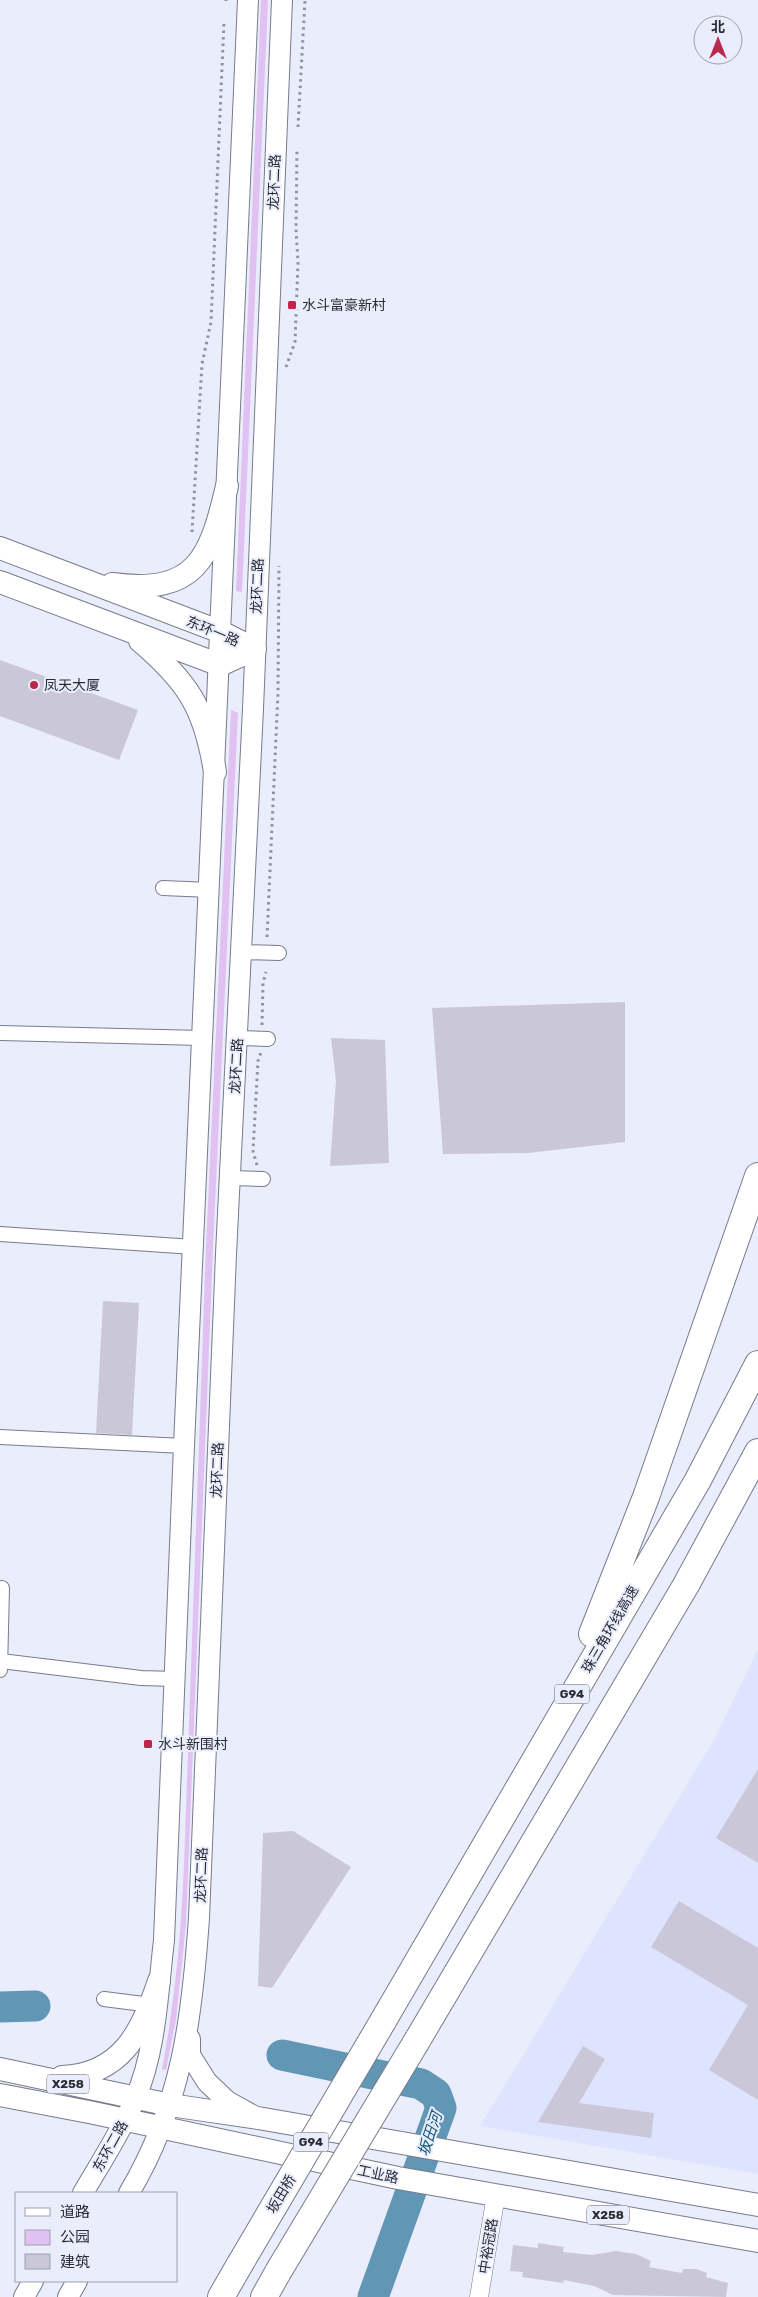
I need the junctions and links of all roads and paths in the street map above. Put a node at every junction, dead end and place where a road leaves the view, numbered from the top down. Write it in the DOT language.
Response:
graph roads {
  1 [pos="248,0"];
  2 [pos="282,0"];
  3 [pos="305,0"];
  4 [pos="224,22"];
  5 [pos="298,126"];
  6 [pos="297,148"];
  7 [pos="284,373"];
  8 [pos="227,486"];
  9 [pos="191,539"];
  10 [pos="0,548"];
  11 [pos="279,560"];
  12 [pos="81,579"];
  13 [pos="0,582"];
  14 [pos="118,626"];
  15 [pos="221,632"];
  16 [pos="255,650"];
  17 [pos="220,665"];
  18 [pos="215,772"];
  19 [pos="163,888"];
  20 [pos="210,890"];
  21 [pos="267,936"];
  22 [pos="240,952"];
  23 [pos="279,953"];
  24 [pos="266,972"];
  25 [pos="0,1033"];
  26 [pos="202,1038"];
  27 [pos="237,1038"];
  28 [pos="264,1039"];
  29 [pos="260,1173"];
  30 [pos="758,1176"];
  31 [pos="230,1178"];
  32 [pos="0,1234"];
  33 [pos="194,1246"];
  34 [pos="758,1364"];
  35 [pos="0,1437"];
  36 [pos="184,1446"];
  37 [pos="758,1452"];
  38 [pos="758,1474"];
  39 [pos="686,1584"];
  40 [pos="2,1588"];
  41 [pos="1,1666"];
  42 [pos="175,1679"];
  43 [pos="558,1718"];
  44 [pos="159,1981"];
  45 [pos="104,1999"];
  46 [pos="151,2005"];
  47 [pos="190,2020"];
  48 [pos="383,2021"];
  49 [pos="0,2069"];
  50 [pos="40,2078"];
  51 [pos="0,2095"];
  52 [pos="135,2098"];
  53 [pos="170,2105"];
  54 [pos="258,2118"];
  55 [pos="124,2120"];
  56 [pos="162,2127"];
  57 [pos="84,2192"];
  58 [pos="130,2192"];
  59 [pos="496,2195"];
  60 [pos="758,2205"];
  61 [pos="758,2241"];
  62 [pos="32,2282"];
  63 [pos="76,2282"];
  64 [pos="24,2297"];
  65 [pos="68,2297"];
  66 [pos="221,2297"];
  67 [pos="264,2297"];
  68 [pos="480,2297"];
  1 -- 8 [label="main road"];
  2 -- 16 [label="main road, 龙环二路"];
  3 -- 5 [label="path"];
  4 -- 9 [label="path"];
  6 -- 7 [label="path"];
  8 -- 12 [label="main road"];
  8 -- 15 [label="main road"];
  10 -- 12 [label="main road, 东环一路"];
  11 -- 21 [label="path"];
  12 -- 15 [label="main road, 东环一路"];
  13 -- 14 [label="main road, 东环一路"];
  14 -- 17 [label="main road, 东环一路"];
  14 -- 18 [label="main road"];
  15 -- 16 [label="main road, 东环一路"];
  15 -- 17 [label="main road"];
  16 -- 17 [label="main road, 东环一路"];
  16 -- 22 [label="main road, 龙环二路"];
  17 -- 18 [label="main road"];
  18 -- 20 [label="main road"];
  19 -- 20 [label="street"];
  20 -- 26 [label="main road"];
  22 -- 23 [label="street"];
  22 -- 27 [label="main road, 龙环二路"];
  24 -- 28 [label="path"];
  25 -- 26 [label="street"];
  26 -- 33 [label="main road"];
  27 -- 28 [label="street"];
  27 -- 31 [label="main road, 龙环二路"];
  28 -- 29 [label="path"];
  29 -- 31 [label="street"];
  30 -- 43 [label="highway"];
  31 -- 47 [label="main road, 龙环二路"];
  32 -- 33 [label="street"];
  33 -- 36 [label="main road"];
  34 -- 43 [label="highway, 珠三角环线高速 / G94"];
  35 -- 36 [label="street"];
  36 -- 42 [label="main road"];
  37 -- 39 [label="highway, G94"];
  38 -- 39 [label="highway"];
  39 -- 67 [label="highway, G94, bridge"];
  40 -- 41 [label="street"];
  41 -- 42 [label="street"];
  42 -- 44 [label="main road"];
  43 -- 48 [label="highway, 珠三角环线高速 / G94"];
  44 -- 46 [label="main road"];
  44 -- 52 [label="main road"];
  45 -- 46 [label="street"];
  46 -- 50 [label="main road"];
  47 -- 53 [label="main road, 龙环二路"];
  47 -- 54 [label="main road"];
  48 -- 66 [label="highway, 坂田桥 / G94, bridge"];
  49 -- 50 [label="main road, X258"];
  50 -- 52 [label="main road, X258"];
  51 -- 55 [label="main road, 工业路 / X258"];
  52 -- 53 [label="main road, X258"];
  52 -- 55 [label="main road, 东环二路"];
  53 -- 54 [label="main road, X258"];
  53 -- 56 [label="main road, 龙环二路"];
  54 -- 60 [label="main road, X258"];
  55 -- 56 [label="main road, 工业路 / X258"];
  55 -- 57 [label="main road, 东环二路"];
  56 -- 58 [label="main road"];
  56 -- 59 [label="main road, 工业路 / X258"];
  59 -- 61 [label="main road, 工业路 / X258"];
  59 -- 68 [label="street, 中裕冠路"];
  62 -- 64 [label="main road"];
  63 -- 65 [label="main road"];
}
